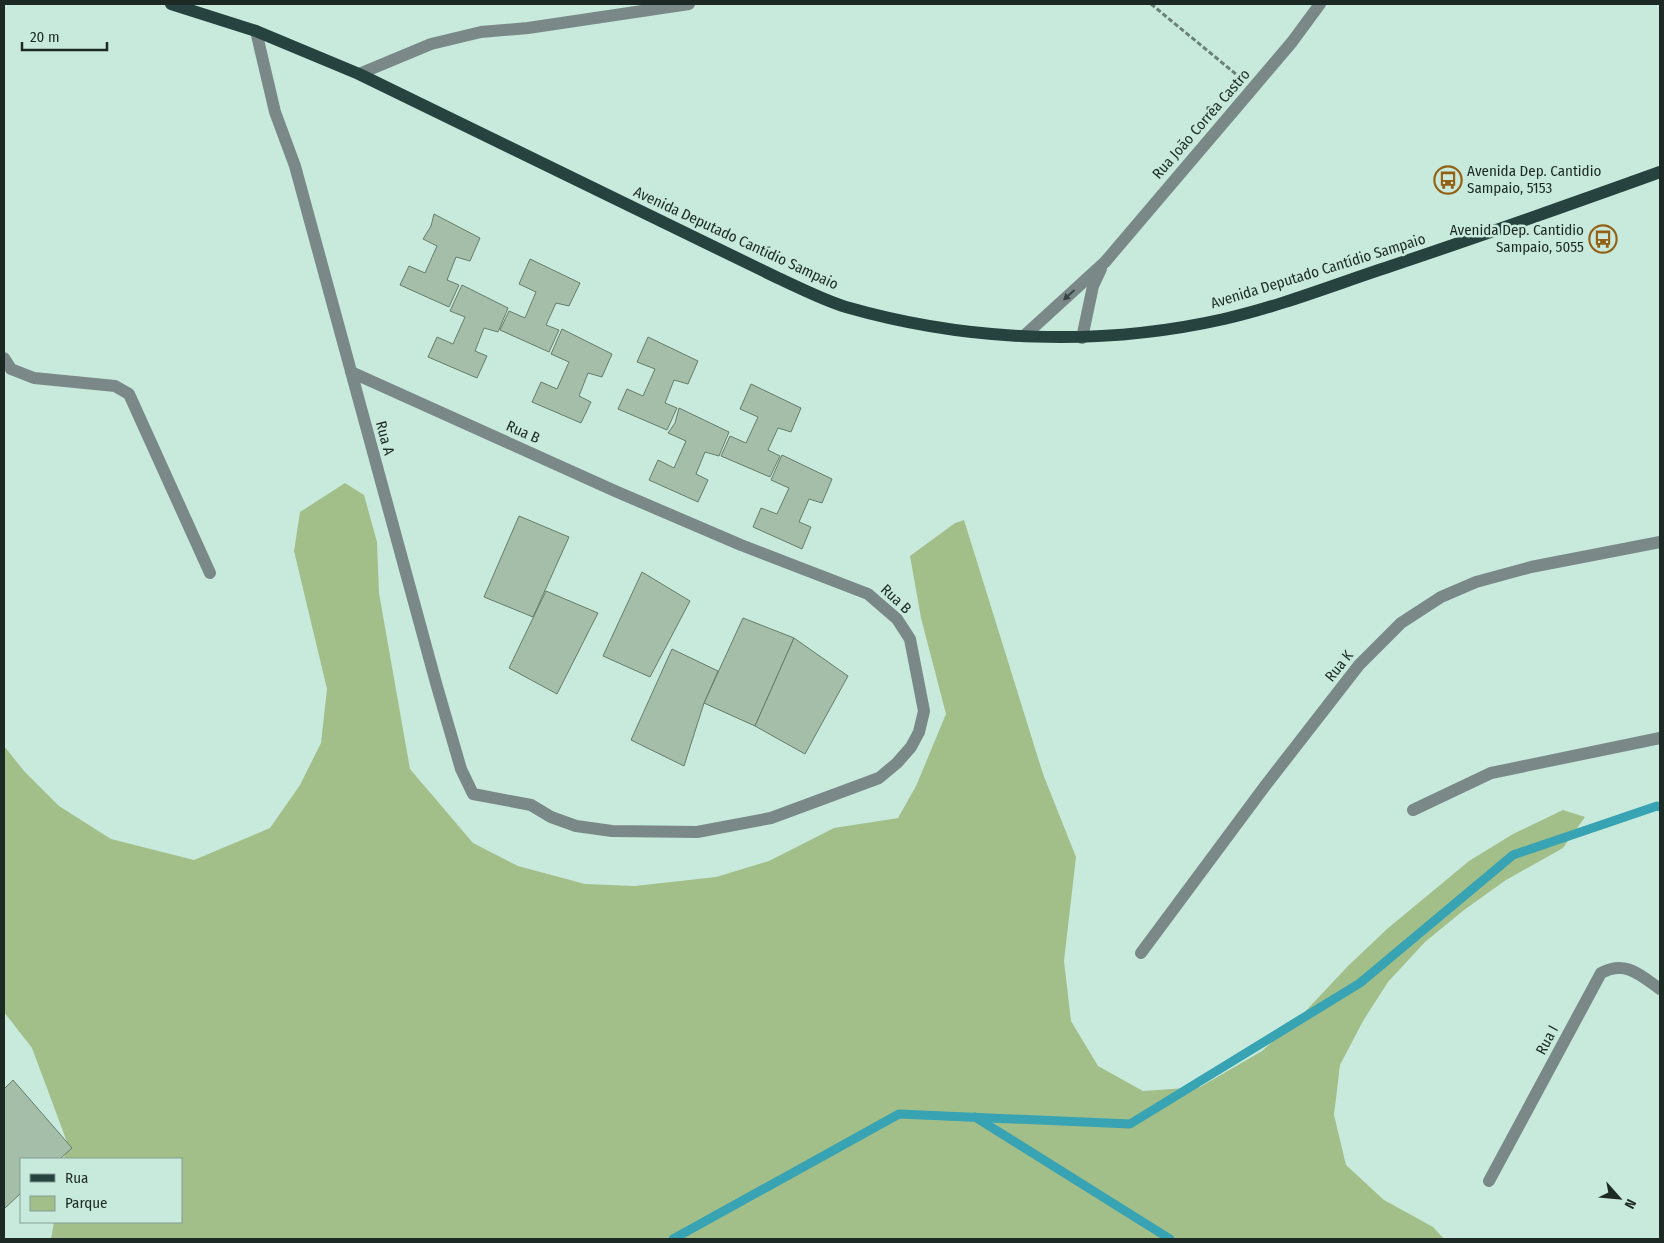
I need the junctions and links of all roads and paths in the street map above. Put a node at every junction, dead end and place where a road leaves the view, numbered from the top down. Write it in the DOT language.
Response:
graph roads {
  1 [pos="171,4"];
  2 [pos="689,4"];
  3 [pos="1151,4"];
  4 [pos="1320,4"];
  5 [pos="256,32"];
  6 [pos="359,74"];
  7 [pos="1253,88"];
  8 [pos="1660,172"];
  9 [pos="1105,262"];
  10 [pos="1024,336"];
  11 [pos="1082,338"];
  12 [pos="4,358"];
  13 [pos="351,372"];
  14 [pos="1660,542"];
  15 [pos="210,573"];
  16 [pos="1660,738"];
  17 [pos="531,805"];
  18 [pos="1413,810"];
  19 [pos="1141,953"];
  20 [pos="1660,989"];
  21 [pos="1489,1181"];
  1 -- 5 [label="main road, Avenida Deputado Cantídio Sampaio"];
  2 -- 6 [label="street"];
  3 -- 7 [label="path"];
  4 -- 7 [label="street, Rua João Corrêa Castro"];
  5 -- 6 [label="main road, Avenida Deputado Cantídio Sampaio"];
  5 -- 13 [label="street, Rua A"];
  6 -- 10 [label="main road, Avenida Deputado Cantídio Sampaio"];
  7 -- 9 [label="street, Rua João Corrêa Castro"];
  8 -- 11 [label="main road, Avenida Deputado Cantídio Sampaio"];
  9 -- 10 [label="street, Rua João Corrêa Castro, one-way"];
  9 -- 11 [label="street, Rua João Corrêa Castro"];
  10 -- 11 [label="main road, Avenida Deputado Cantídio Sampaio"];
  12 -- 15 [label="street"];
  13 -- 17 [label="street, Rua A"];
  13 -- 17 [label="street, Rua B"];
  14 -- 19 [label="street, Rua K"];
  16 -- 18 [label="street"];
  20 -- 21 [label="street, Rua I"];
}
